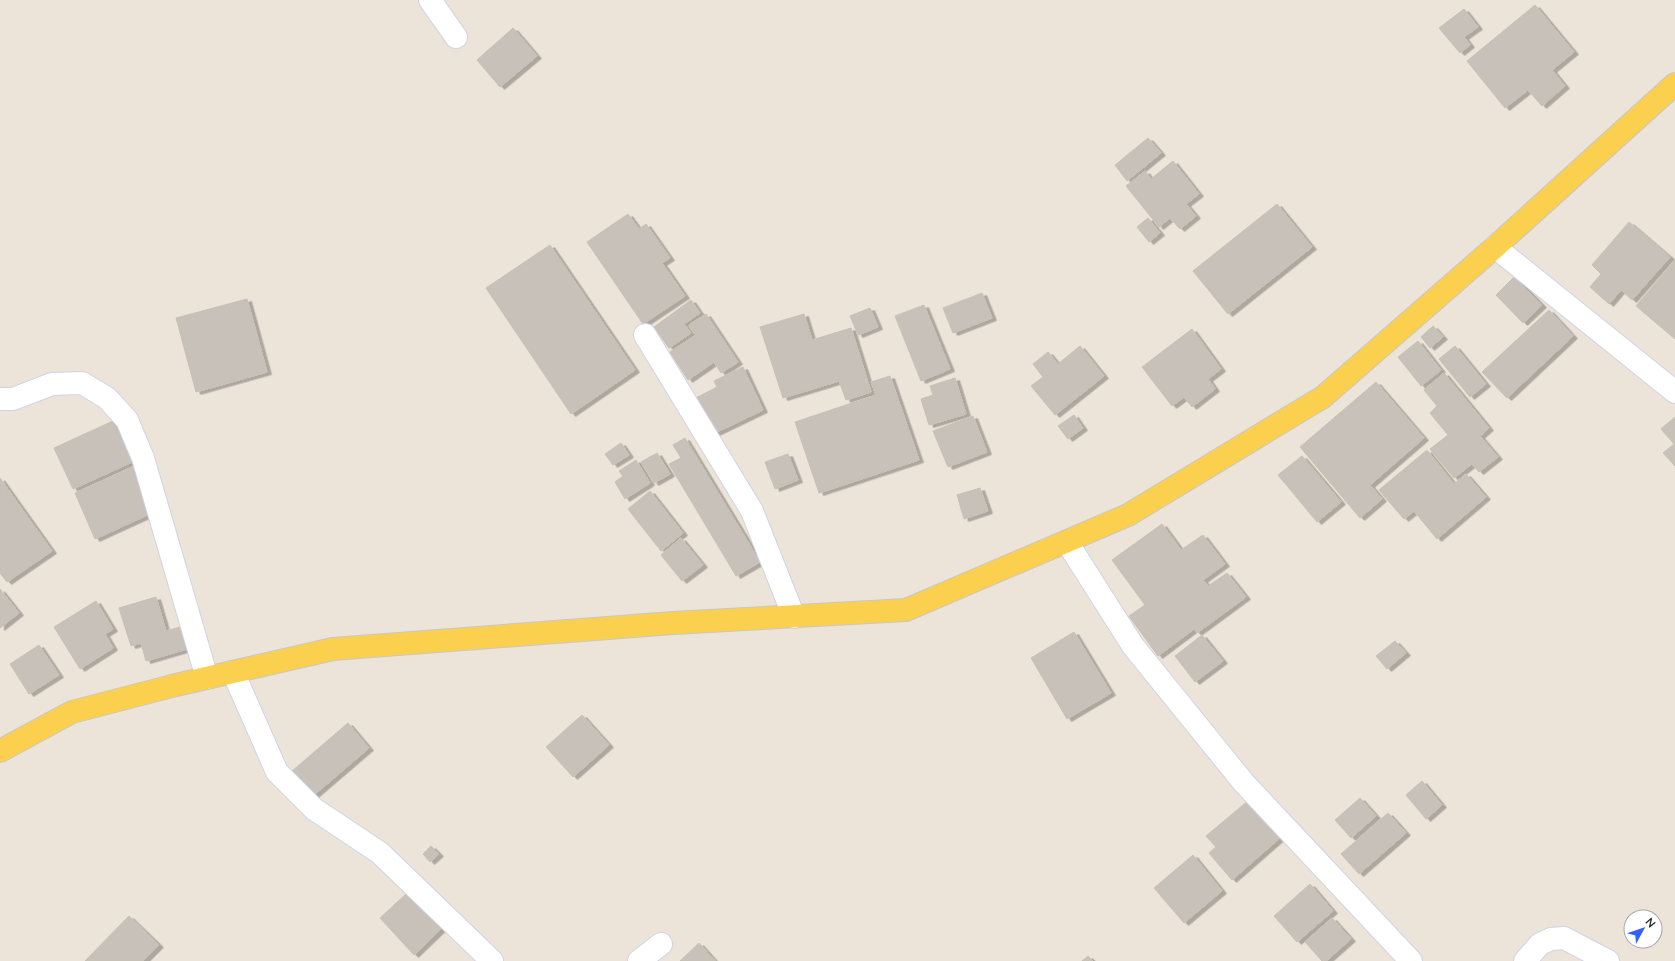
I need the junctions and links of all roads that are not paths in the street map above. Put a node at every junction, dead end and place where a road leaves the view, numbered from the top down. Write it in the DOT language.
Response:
graph roads {
  1 [pos="430,0"];
  2 [pos="456,37"];
  3 [pos="1675,84"];
  4 [pos="1495,247"];
  5 [pos="646,336"];
  6 [pos="1675,392"];
  7 [pos="0,399"];
  8 [pos="1067,542"];
  9 [pos="794,617"];
  10 [pos="233,672"];
  11 [pos="207,678"];
  12 [pos="0,751"];
  13 [pos="661,944"];
  14 [pos="492,961"];
  15 [pos="639,961"];
  16 [pos="1411,961"];
  17 [pos="1525,961"];
  18 [pos="1608,961"];
  1 -- 2 [label="street"];
  3 -- 4 [label="main road"];
  4 -- 6 [label="street"];
  4 -- 8 [label="main road"];
  5 -- 9 [label="street"];
  7 -- 11 [label="street"];
  8 -- 9 [label="main road"];
  8 -- 16 [label="street"];
  9 -- 10 [label="main road"];
  10 -- 11 [label="main road"];
  10 -- 14 [label="street"];
  11 -- 12 [label="main road"];
  13 -- 15 [label="street"];
  17 -- 18 [label="street"];
}
